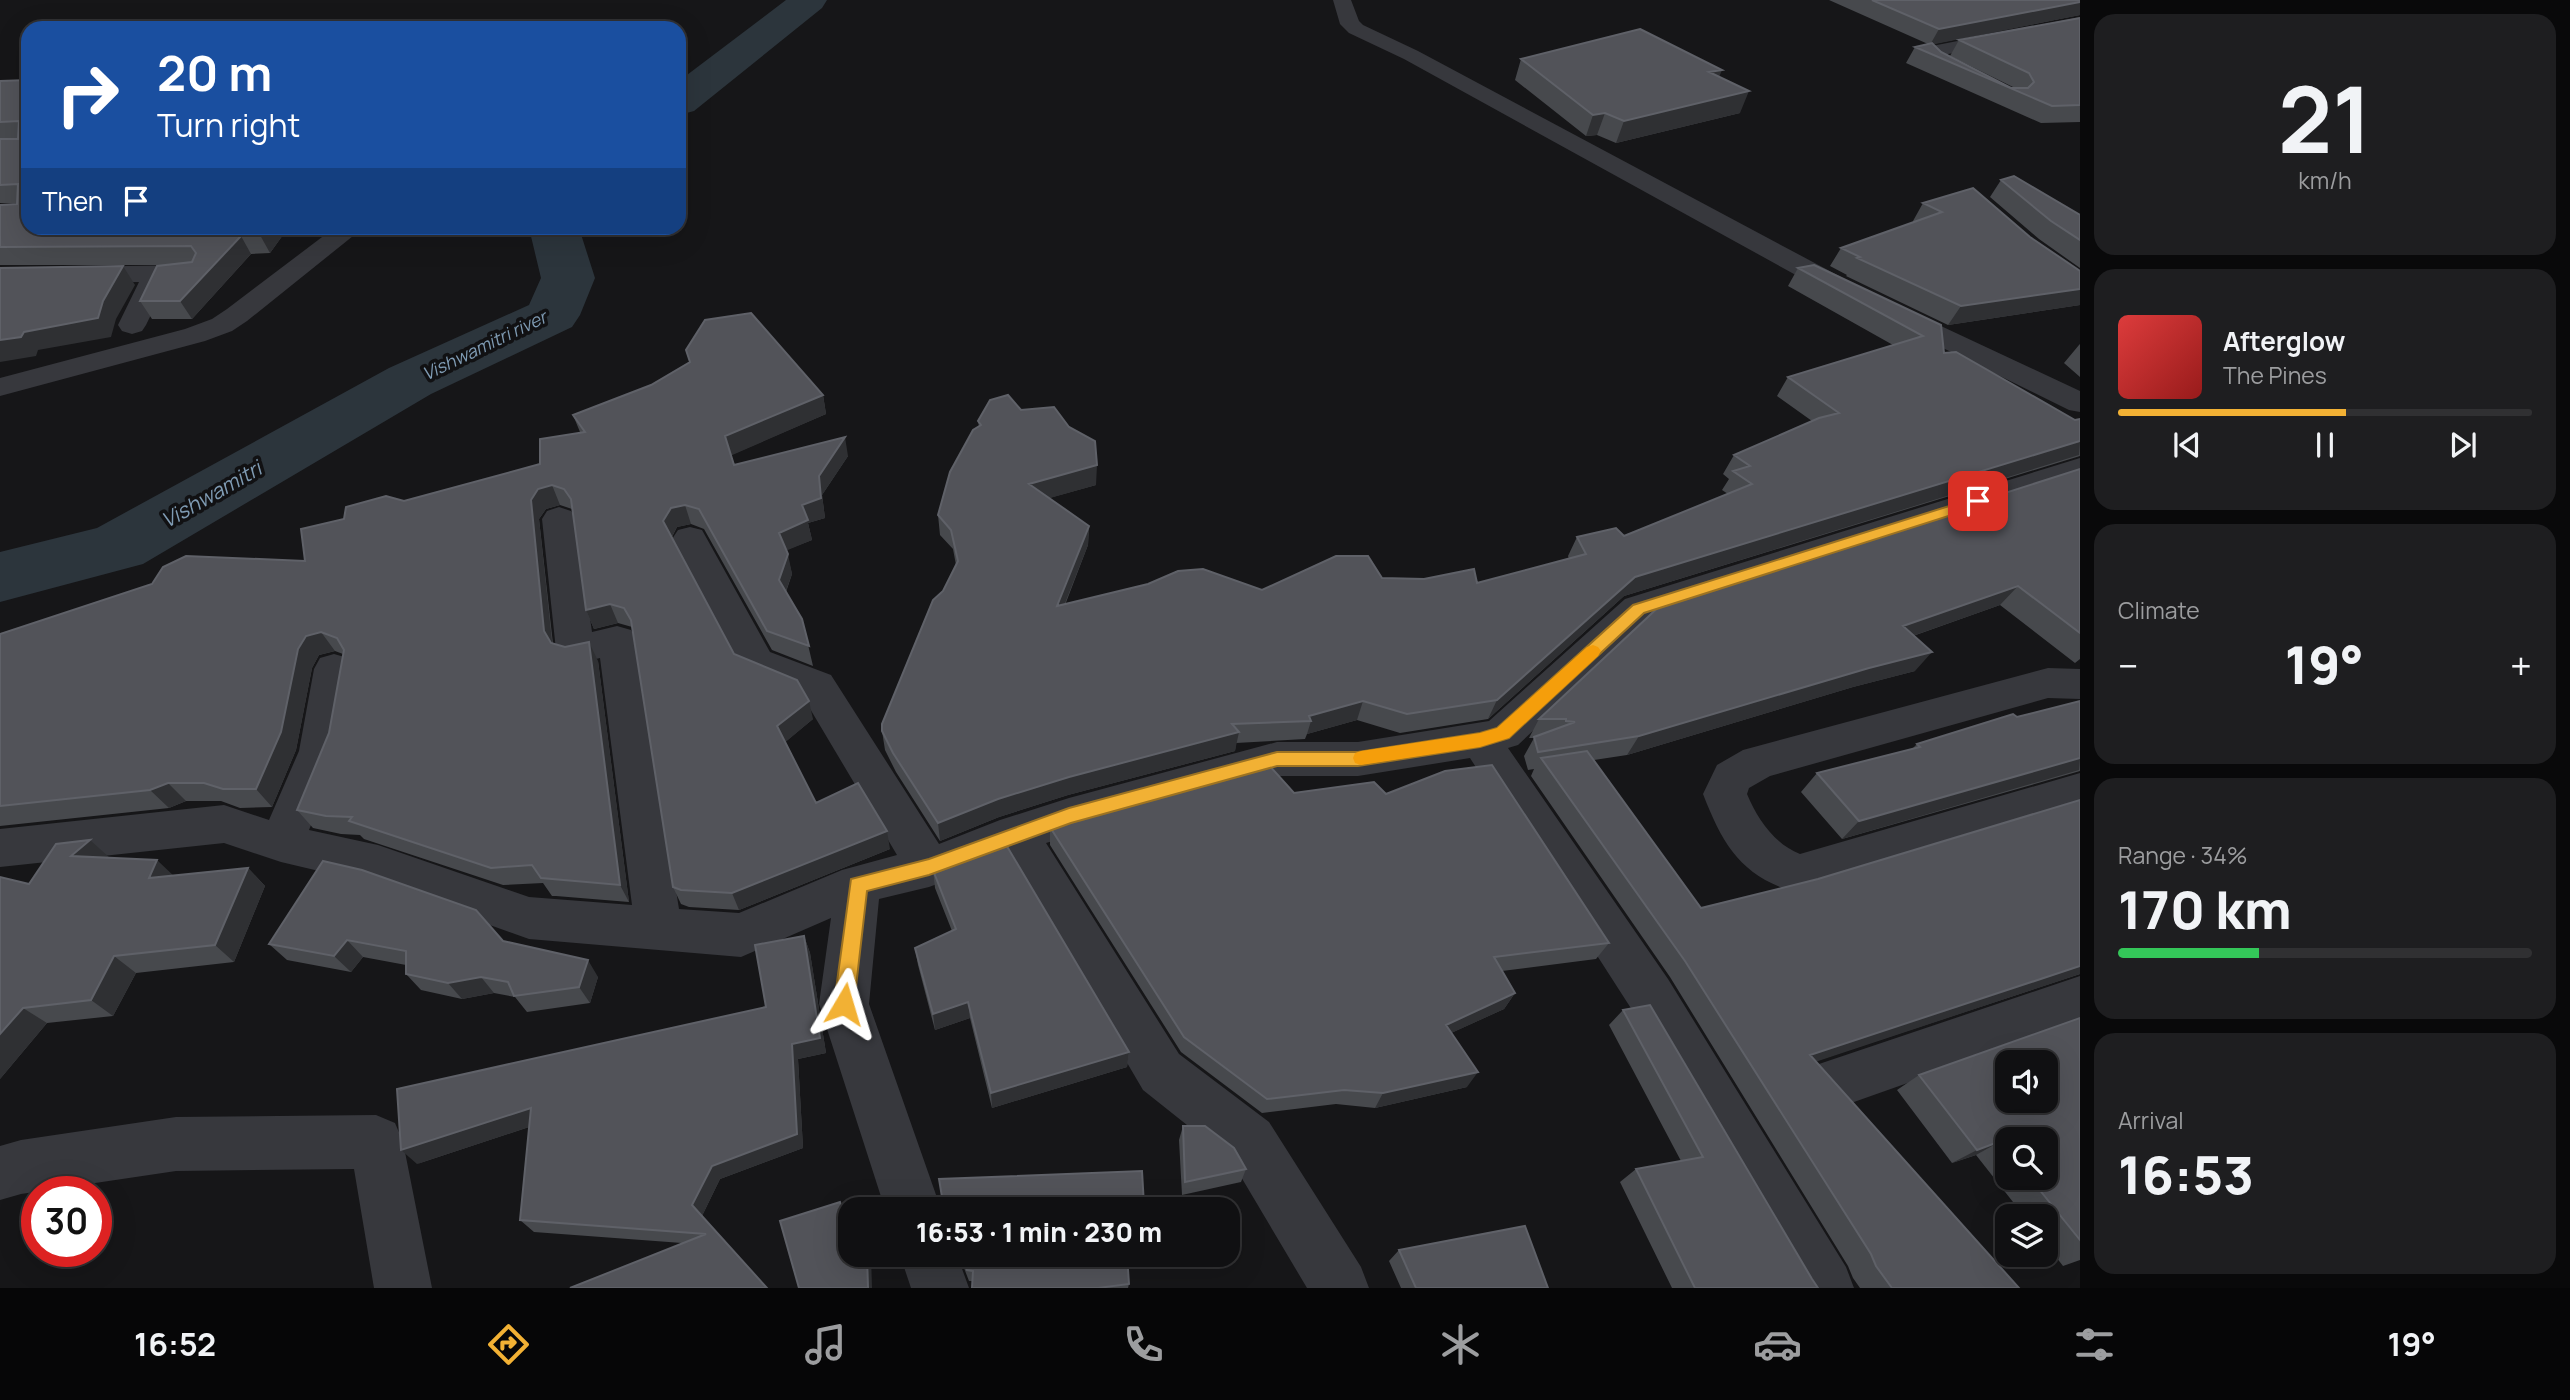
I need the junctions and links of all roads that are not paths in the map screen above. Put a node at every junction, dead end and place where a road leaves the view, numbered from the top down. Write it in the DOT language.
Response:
graph roads {
  1 [pos="1342,0"];
  2 [pos="2080,23"];
  3 [pos="1988,86"];
  4 [pos="341,235"];
  5 [pos="191,273"];
  6 [pos="157,274"];
  7 [pos="1,277"];
  8 [pos="132,325"];
  9 [pos="0,387"];
  10 [pos="2080,403"];
  11 [pos="2080,469"];
  12 [pos="559,519"];
  13 [pos="690,539"];
  14 [pos="334,669"];
  15 [pos="2080,684"];
  16 [pos="1480,740"];
  17 [pos="2080,791"];
  18 [pos="1016,834"];
  19 [pos="281,843"];
  20 [pos="0,848"];
  21 [pos="929,867"];
  22 [pos="858,884"];
  23 [pos="659,928"];
  24 [pos="2080,999"];
  25 [pos="1837,1082"];
  26 [pos="0,1173"];
  27 [pos="909,1197"];
  28 [pos="933,1267"];
  29 [pos="403,1288"];
  30 [pos="940,1288"];
  31 [pos="1340,1288"];
  32 [pos="1825,1288"];
  1 -- 10 [label="street"];
  2 -- 3 [label="street"];
  4 -- 9 [label="street"];
  5 -- 6 [label="street"];
  6 -- 7 [label="street"];
  6 -- 8 [label="street"];
  11 -- 16 [label="street"];
  12 -- 23 [label="street"];
  13 -- 21 [label="street"];
  14 -- 19 [label="street"];
  15 -- 17 [label="street"];
  16 -- 18 [label="street"];
  16 -- 32 [label="street"];
  18 -- 21 [label="street"];
  18 -- 31 [label="street"];
  19 -- 20 [label="street"];
  19 -- 23 [label="street"];
  21 -- 22 [label="street"];
  22 -- 23 [label="street"];
  22 -- 27 [label="street"];
  24 -- 25 [label="street"];
  26 -- 29 [label="street"];
  28 -- 30 [label="street"];
}
